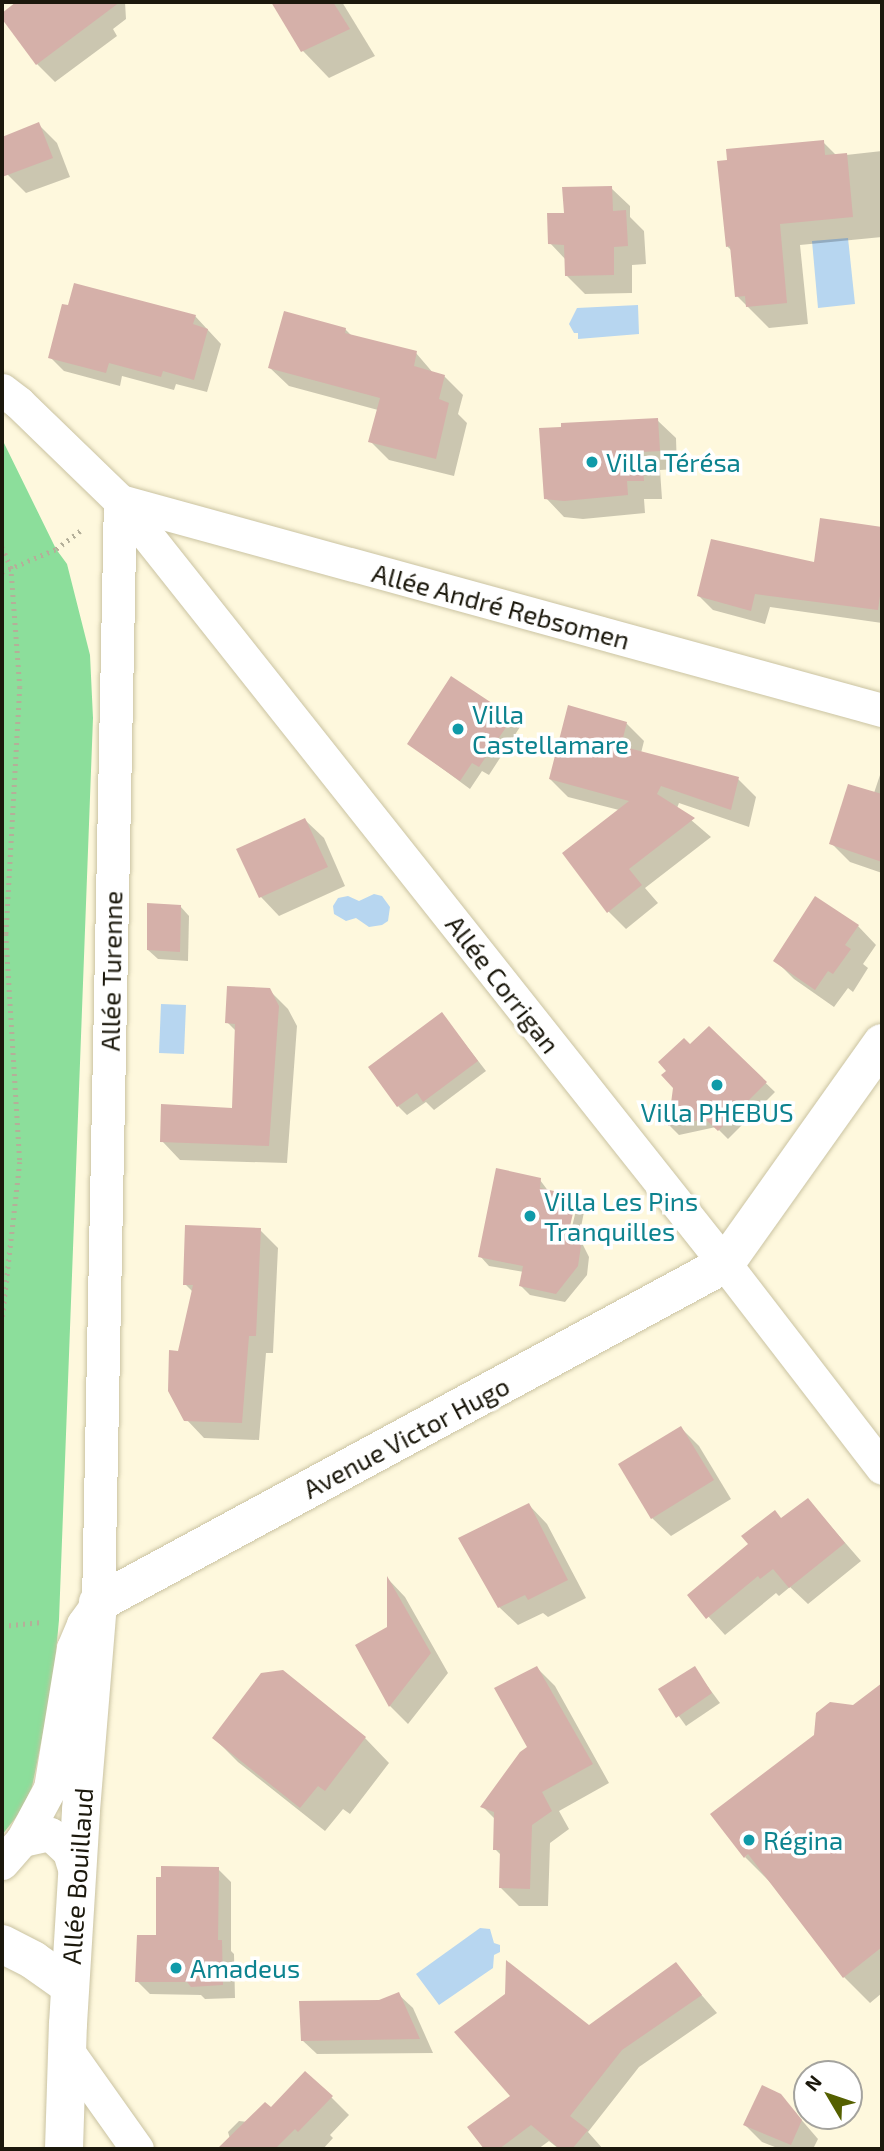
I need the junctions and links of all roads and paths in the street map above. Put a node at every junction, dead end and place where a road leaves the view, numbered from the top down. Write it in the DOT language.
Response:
graph roads {
  1 [pos="2,390"];
  2 [pos="120,501"];
  3 [pos="2,547"];
  4 [pos="2,561"];
  5 [pos="10,565"];
  6 [pos="2,572"];
  7 [pos="882,710"];
  8 [pos="4,934"];
  9 [pos="882,1043"];
  10 [pos="724,1264"];
  11 [pos="2,1323"];
  12 [pos="882,1468"];
  13 [pos="98,1604"];
  14 [pos="12,1852"];
  15 [pos="77,1879"];
  16 [pos="2,1944"];
  17 [pos="71,1986"];
  18 [pos="66,2050"];
  19 [pos="64,2149"];
  20 [pos="137,2149"];
  1 -- 2 [label="street"];
  2 -- 5 [label="path"];
  2 -- 7 [label="street, Allée André Rebsomen"];
  2 -- 10 [label="street, Allée Corrigan"];
  2 -- 13 [label="street, Allée Turenne"];
  3 -- 5 [label="path"];
  4 -- 5 [label="path"];
  5 -- 6 [label="path"];
  5 -- 8 [label="path"];
  8 -- 11 [label="path"];
  9 -- 10 [label="street, Avenue Victor Hugo"];
  10 -- 12 [label="street, Allée Corrigan"];
  10 -- 13 [label="street, Avenue Victor Hugo"];
  13 -- 14 [label="street, Avenue Victor Hugo"];
  13 -- 15 [label="street, Allée Bouillaud"];
  14 -- 15 [label="street"];
  15 -- 17 [label="street, Allée Bouillaud"];
  16 -- 17 [label="street"];
  17 -- 18 [label="street, Allée Bouillaud"];
  18 -- 19 [label="street, Allée Bouillaud"];
  18 -- 20 [label="street"];
}
